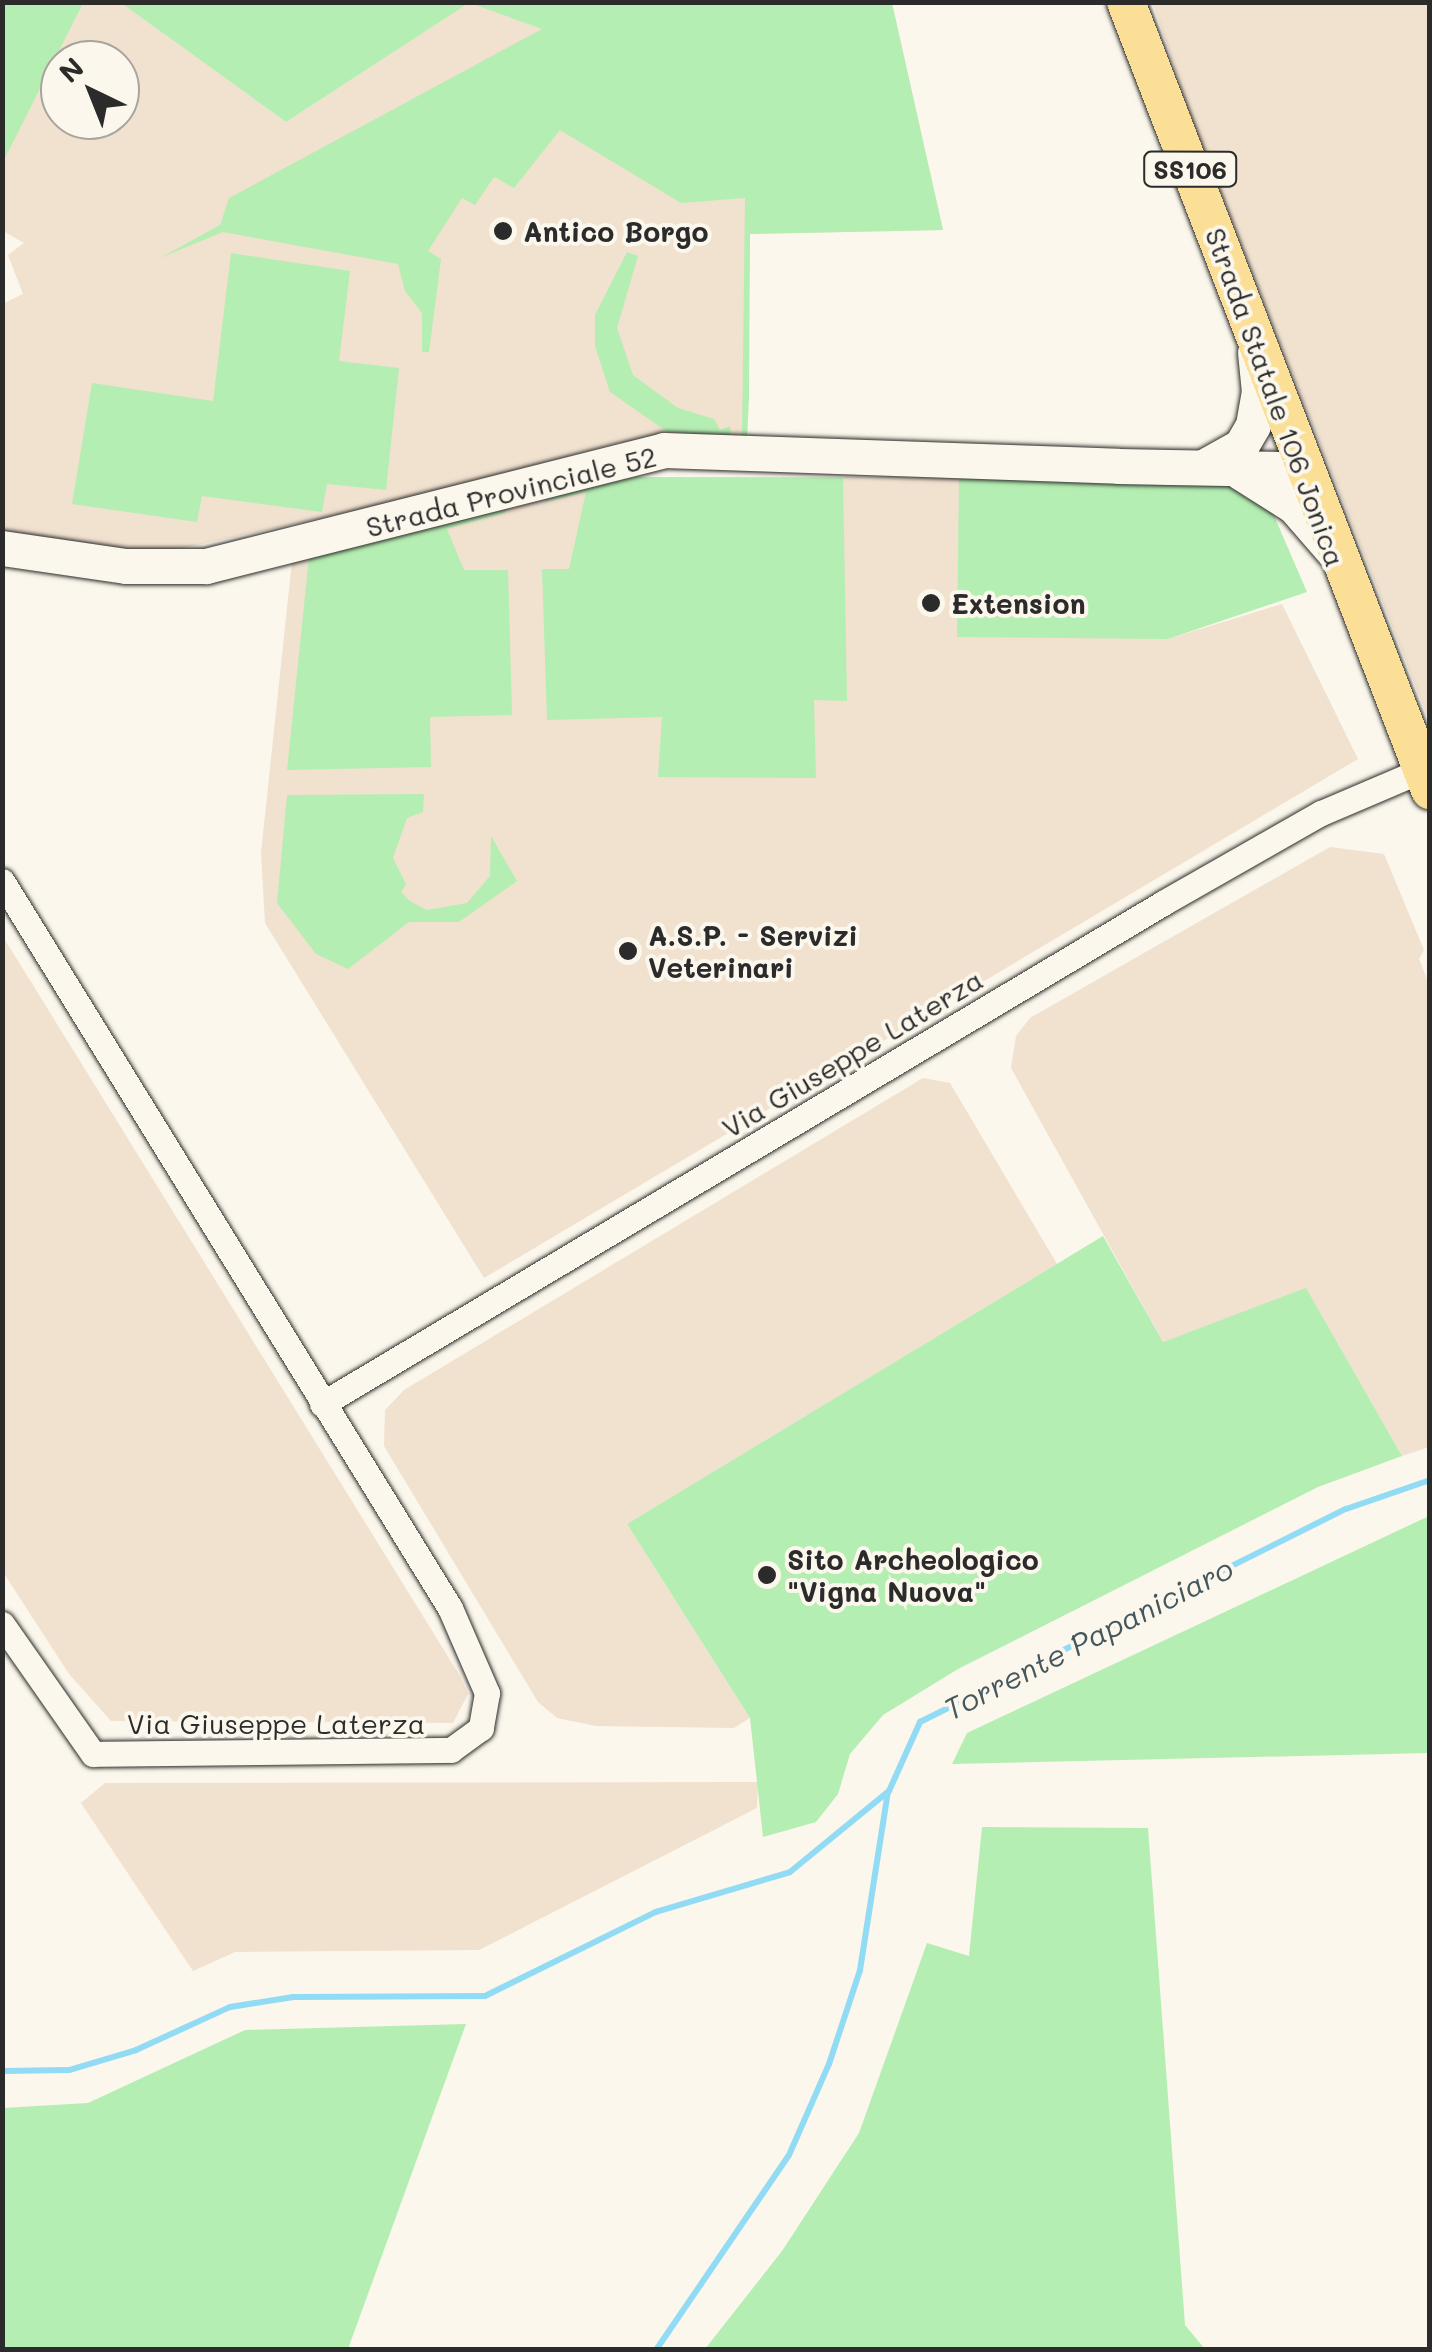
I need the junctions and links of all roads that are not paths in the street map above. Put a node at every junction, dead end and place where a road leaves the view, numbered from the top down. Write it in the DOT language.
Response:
graph roads {
  1 [pos="1126,2"];
  2 [pos="1253,336"];
  3 [pos="1298,457"];
  4 [pos="1204,466"];
  5 [pos="2,548"];
  6 [pos="1333,552"];
  7 [pos="1426,780"];
  8 [pos="2,880"];
  9 [pos="322,1404"];
  10 [pos="2,1624"];
  1 -- 2 [label="main road, Strada Statale 106 Jonica / SS106"];
  2 -- 3 [label="main road, Strada Statale 106 Jonica / SS106"];
  2 -- 4 [label="street"];
  3 -- 4 [label="street"];
  3 -- 6 [label="main road, Strada Statale 106 Jonica / SS106"];
  4 -- 5 [label="street, Strada Provinciale 52"];
  4 -- 6 [label="street"];
  6 -- 7 [label="main road, Strada Statale 106 Jonica / SS106"];
  7 -- 9 [label="street, Via Giuseppe Laterza"];
  8 -- 9 [label="street, Via Giuseppe Laterza"];
  9 -- 10 [label="street, Via Giuseppe Laterza"];
}
